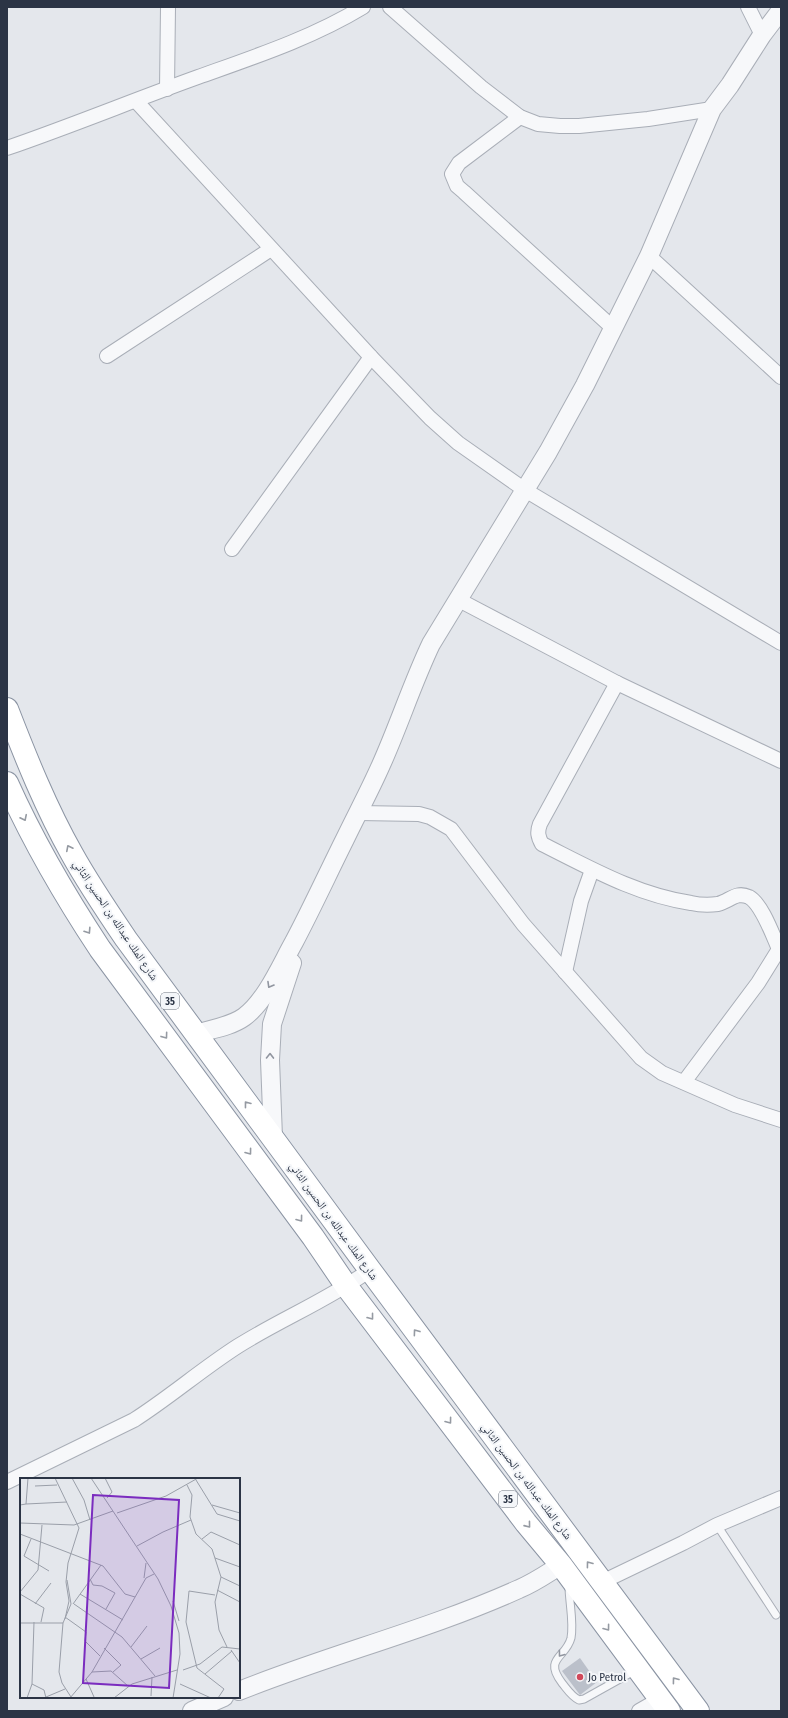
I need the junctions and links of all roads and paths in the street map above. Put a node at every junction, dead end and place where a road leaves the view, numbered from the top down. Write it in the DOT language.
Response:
graph roads {
  1 [pos="168,7"];
  2 [pos="363,7"];
  3 [pos="390,7"];
  4 [pos="748,7"];
  5 [pos="781,10"];
  6 [pos="762,35"];
  7 [pos="167,89"];
  8 [pos="136,102"];
  9 [pos="712,109"];
  10 [pos="520,117"];
  11 [pos="7,148"];
  12 [pos="271,249"];
  13 [pos="649,256"];
  14 [pos="613,328"];
  15 [pos="107,356"];
  16 [pos="371,357"];
  17 [pos="781,376"];
  18 [pos="525,490"];
  19 [pos="232,549"];
  20 [pos="457,599"];
  21 [pos="781,642"];
  22 [pos="617,683"];
  23 [pos="7,709"];
  24 [pos="781,761"];
  25 [pos="7,783"];
  26 [pos="359,813"];
  27 [pos="592,870"];
  28 [pos="309,914"];
  29 [pos="780,948"];
  30 [pos="565,972"];
  31 [pos="195,1034"];
  32 [pos="684,1082"];
  33 [pos="781,1120"];
  34 [pos="273,1137"];
  35 [pos="370,1270"];
  36 [pos="347,1286"];
  37 [pos="7,1482"];
  38 [pos="781,1498"];
  39 [pos="717,1525"];
  40 [pos="565,1570"];
  41 [pos="602,1582"];
  42 [pos="776,1615"];
  43 [pos="637,1669"];
  44 [pos="240,1691"];
  45 [pos="222,1698"];
  46 [pos="664,1705"];
  47 [pos="192,1711"];
  48 [pos="639,1711"];
  49 [pos="698,1711"];
  1 -- 7 [label="street"];
  2 -- 7 [label="street"];
  3 -- 10 [label="street"];
  4 -- 6 [label="street"];
  5 -- 6 [label="street"];
  6 -- 9 [label="street"];
  7 -- 8 [label="street"];
  8 -- 11 [label="street"];
  8 -- 12 [label="street"];
  9 -- 10 [label="street"];
  9 -- 13 [label="street"];
  10 -- 14 [label="street"];
  12 -- 15 [label="street"];
  12 -- 16 [label="street"];
  13 -- 14 [label="street"];
  13 -- 17 [label="street"];
  14 -- 18 [label="street"];
  16 -- 18 [label="street"];
  16 -- 19 [label="street"];
  18 -- 20 [label="street"];
  18 -- 21 [label="street"];
  20 -- 22 [label="street"];
  20 -- 26 [label="street"];
  22 -- 24 [label="street"];
  22 -- 27 [label="street"];
  31 -- 23 [label="highway, شارع الملك عبدالله بن الحسين الثاني / 35, one-way"];
  25 -- 36 [label="highway, 35, one-way"];
  26 -- 28 [label="street"];
  26 -- 30 [label="street"];
  27 -- 29 [label="street"];
  27 -- 30 [label="street"];
  28 -- 31 [label="street, one-way"];
  34 -- 28 [label="street, one-way"];
  29 -- 32 [label="street"];
  30 -- 32 [label="street"];
  34 -- 31 [label="highway, شارع الملك عبدالله بن الحسين الثاني / 35, one-way"];
  32 -- 33 [label="street"];
  34 -- 35 [label="highway, شارع الملك عبدالله بن الحسين الثاني / 35"];
  35 -- 36 [label="street"];
  41 -- 35 [label="highway, شارع الملك عبدالله بن الحسين الثاني / 35, one-way"];
  36 -- 37 [label="street"];
  36 -- 40 [label="highway, 35, one-way"];
  38 -- 39 [label="street"];
  39 -- 41 [label="street"];
  39 -- 42 [label="lane"];
  40 -- 43 [label="highway, 35, one-way"];
  40 -- 43 [label="lane, one-way"];
  40 -- 44 [label="street"];
  49 -- 41 [label="highway, شارع الملك عبدالله بن الحسين الثاني / 35, one-way"];
  43 -- 46 [label="highway, 35"];
  45 -- 47 [label="street"];
  46 -- 48 [label="street"];
}
